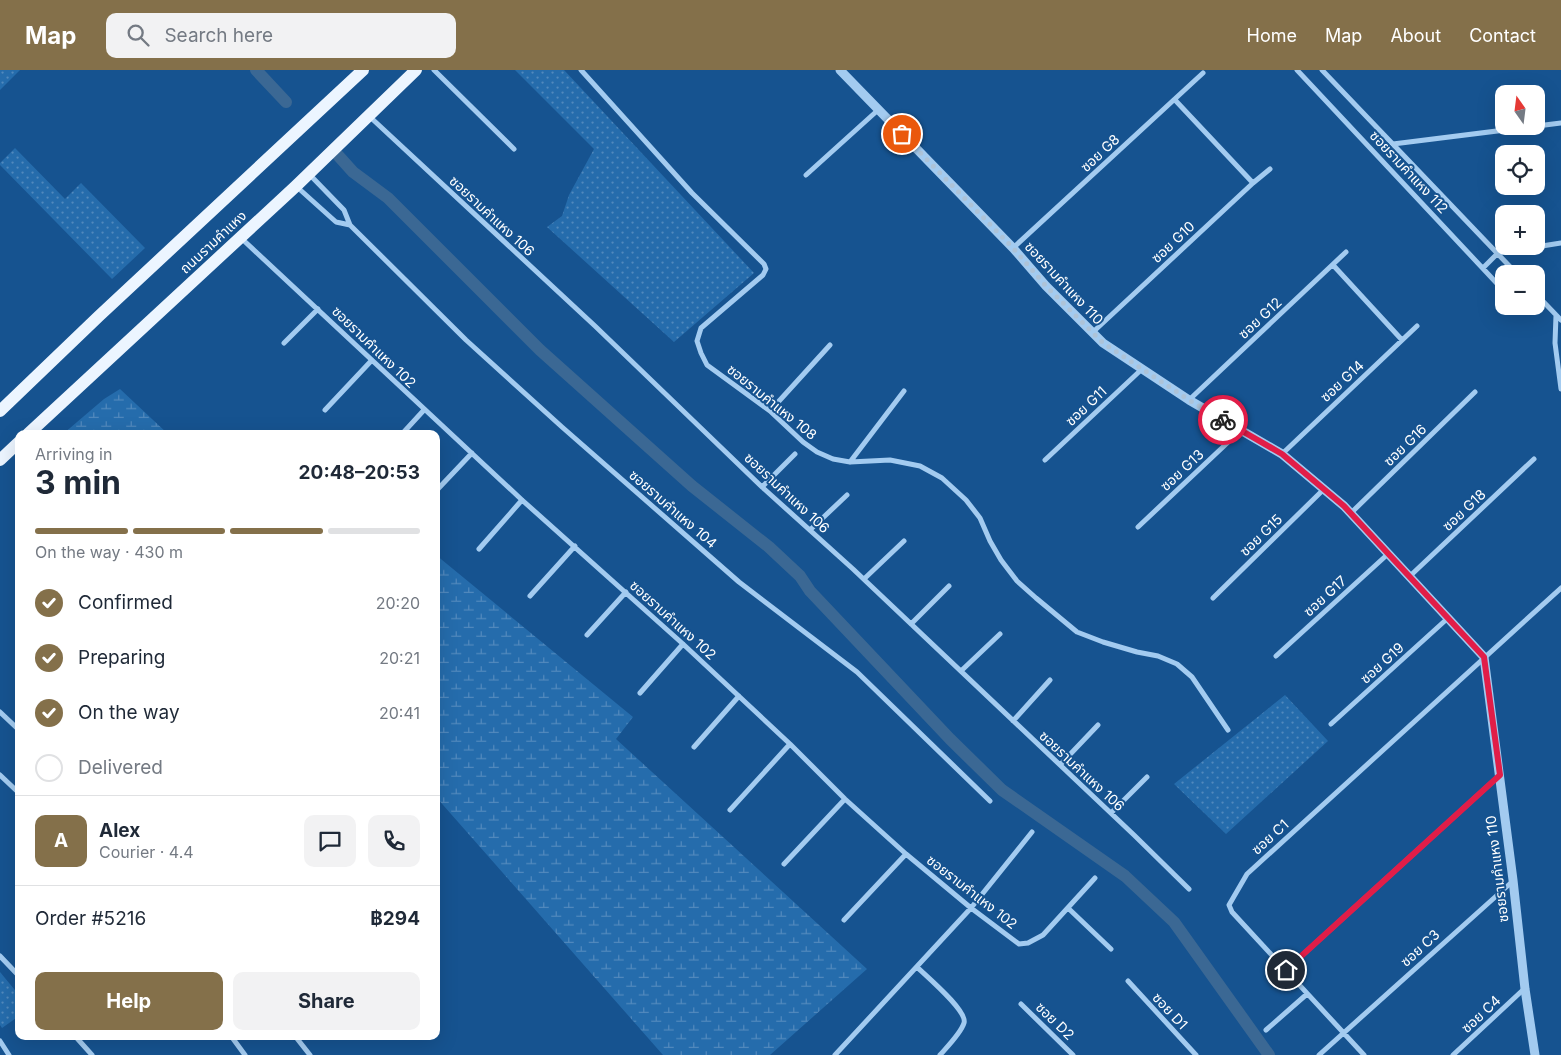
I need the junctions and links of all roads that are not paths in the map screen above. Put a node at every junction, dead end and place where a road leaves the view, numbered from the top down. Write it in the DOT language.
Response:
graph roads {
  1 [pos="363,70"];
  2 [pos="416,70"];
  3 [pos="434,70"];
  4 [pos="581,70"];
  5 [pos="840,70"];
  6 [pos="1297,70"];
  7 [pos="1322,70"];
  8 [pos="1203,73"];
  9 [pos="1175,100"];
  10 [pos="878,110"];
  11 [pos="369,116"];
  12 [pos="1561,123"];
  13 [pos="1393,144"];
  14 [pos="514,149"];
  15 [pos="1270,169"];
  16 [pos="309,174"];
  17 [pos="806,175"];
  18 [pos="1253,183"];
  19 [pos="296,186"];
  20 [pos="350,225"];
  21 [pos="240,238"];
  22 [pos="1561,243"];
  23 [pos="1545,246"];
  24 [pos="1013,248"];
  25 [pos="1495,250"];
  26 [pos="1346,252"];
  27 [pos="1496,255"];
  28 [pos="1500,255"];
  29 [pos="1333,265"];
  30 [pos="1509,265"];
  31 [pos="1483,268"];
  32 [pos="1495,281"];
  33 [pos="1545,303"];
  34 [pos="318,309"];
  35 [pos="1556,315"];
  36 [pos="1561,320"];
  37 [pos="1417,326"];
  38 [pos="1092,332"];
  39 [pos="1402,340"];
  40 [pos="284,343"];
  41 [pos="830,345"];
  42 [pos="372,360"];
  43 [pos="1142,369"];
  44 [pos="1561,389"];
  45 [pos="904,391"];
  46 [pos="1475,392"];
  47 [pos="1189,400"];
  48 [pos="325,410"];
  49 [pos="424,410"];
  50 [pos="0,411"];
  51 [pos="770,412"];
  52 [pos="32,430"];
  53 [pos="406,430"];
  54 [pos="1241,430"];
  55 [pos="15,446"];
  56 [pos="472,453"];
  57 [pos="795,454"];
  58 [pos="1282,454"];
  59 [pos="1534,459"];
  60 [pos="0,460"];
  61 [pos="1045,460"];
  62 [pos="850,462"];
  63 [pos="440,487"];
  64 [pos="762,487"];
  65 [pos="1324,489"];
  66 [pos="847,495"];
  67 [pos="522,500"];
  68 [pos="1351,513"];
  69 [pos="1138,528"];
  70 [pos="810,530"];
  71 [pos="904,541"];
  72 [pos="575,546"];
  73 [pos="479,549"];
  74 [pos="1388,553"];
  75 [pos="1410,576"];
  76 [pos="864,579"];
  77 [pos="949,586"];
  78 [pos="1561,588"];
  79 [pos="626,592"];
  80 [pos="530,596"];
  81 [pos="1213,598"];
  82 [pos="1448,618"];
  83 [pos="911,624"];
  84 [pos="1000,634"];
  85 [pos="587,635"];
  86 [pos="683,644"];
  87 [pos="1276,656"];
  88 [pos="1484,657"];
  89 [pos="961,671"];
  90 [pos="1050,680"];
  91 [pos="640,693"];
  92 [pos="739,696"];
  93 [pos="0,712"];
  94 [pos="1013,721"];
  95 [pos="1331,724"];
  96 [pos="1098,725"];
  97 [pos="15,726"];
  98 [pos="1228,730"];
  99 [pos="790,744"];
  100 [pos="694,747"];
  101 [pos="1060,765"];
  102 [pos="0,775"];
  103 [pos="1500,775"];
  104 [pos="1147,776"];
  105 [pos="15,789"];
  106 [pos="845,799"];
  107 [pos="990,801"];
  108 [pos="730,810"];
  109 [pos="1111,813"];
  110 [pos="1032,832"];
  111 [pos="906,854"];
  112 [pos="784,864"];
  113 [pos="1095,878"];
  114 [pos="1513,880"];
  115 [pos="1189,889"];
  116 [pos="971,908"];
  117 [pos="1068,908"];
  118 [pos="844,920"];
  119 [pos="1112,949"];
  120 [pos="0,956"];
  121 [pos="917,967"];
  122 [pos="1286,970"];
  123 [pos="15,972"];
  124 [pos="1128,981"];
  125 [pos="1525,989"];
  126 [pos="1307,994"];
  127 [pos="1020,1004"];
  128 [pos="1266,1030"];
  129 [pos="1343,1033"];
  130 [pos="79,1040"];
  131 [pos="234,1040"];
  132 [pos="298,1040"];
  133 [pos="0,1041"];
  134 [pos="9,1055"];
  135 [pos="92,1055"];
  136 [pos="245,1055"];
  137 [pos="310,1055"];
  138 [pos="836,1055"];
  139 [pos="940,1055"];
  140 [pos="1073,1055"];
  141 [pos="1196,1055"];
  142 [pos="1319,1055"];
  143 [pos="1364,1055"];
  144 [pos="1453,1055"];
  145 [pos="1535,1055"];
  1 -- 50 [label="main road, ถนนรามคำแหง"];
  2 -- 11 [label="main road, ถนนรามคำแหง"];
  3 -- 14 [label="street"];
  4 -- 51 [label="street, ซอยรามคำแหง 108"];
  5 -- 10 [label="street, ซอยรามคำแหง 110"];
  6 -- 31 [label="street, ซอยรามคำแหง 112"];
  7 -- 13 [label="street, ซอยรามคำแหง 112"];
  8 -- 9 [label="street, ซอย G8"];
  9 -- 18 [label="street"];
  9 -- 24 [label="street, ซอย G8"];
  10 -- 17 [label="street"];
  10 -- 24 [label="street, ซอยรามคำแหง 110"];
  11 -- 16 [label="main road, ถนนรามคำแหง"];
  11 -- 64 [label="street, ซอยรามคําแหง 106"];
  12 -- 13 [label="street"];
  13 -- 25 [label="street, ซอยรามคำแหง 112"];
  15 -- 18 [label="street, ซอย G10"];
  16 -- 19 [label="main road, ถนนรามคำแหง"];
  16 -- 20 [label="street, ซอยรามคําแหง 104"];
  18 -- 38 [label="street, ซอย G10"];
  19 -- 20 [label="street, ซอยรามคําแหง 104"];
  19 -- 21 [label="main road, ถนนรามคำแหง"];
  20 -- 107 [label="street, ซอยรามคําแหง 104"];
  21 -- 34 [label="street, ซอยรามคําแหง 102"];
  21 -- 52 [label="main road, ถนนรามคำแหง"];
  22 -- 23 [label="street"];
  24 -- 38 [label="street, ซอยรามคำแหง 110"];
  26 -- 29 [label="street, ซอย G12"];
  27 -- 31 [label="street"];
  28 -- 30 [label="street, ซอยรามคำแหง 112"];
  29 -- 39 [label="street"];
  29 -- 47 [label="street, ซอย G12"];
  31 -- 32 [label="street, ซอยรามคำแหง 112"];
  33 -- 35 [label="street"];
  34 -- 40 [label="street"];
  34 -- 42 [label="street, ซอยรามคําแหง 102"];
  35 -- 36 [label="street"];
  35 -- 44 [label="street"];
  37 -- 39 [label="street, ซอย G14"];
  38 -- 43 [label="street, ซอยรามคำแหง 110"];
  39 -- 58 [label="street, ซอย G14"];
  41 -- 51 [label="street"];
  42 -- 48 [label="street"];
  42 -- 49 [label="street, ซอยรามคําแหง 102"];
  43 -- 47 [label="street, ซอยรามคำแหง 110"];
  43 -- 61 [label="street, ซอย G11"];
  45 -- 62 [label="street"];
  46 -- 68 [label="street, ซอย G16"];
  47 -- 54 [label="street, ซอยรามคำแหง 110"];
  49 -- 53 [label="street"];
  49 -- 56 [label="street, ซอยรามคําแหง 102"];
  51 -- 62 [label="street, ซอยรามคำแหง 108"];
  54 -- 58 [label="street, ซอยรามคำแหง 110"];
  54 -- 69 [label="street, ซอย G13"];
  55 -- 60 [label="main road"];
  56 -- 63 [label="street"];
  56 -- 67 [label="street, ซอยรามคําแหง 102"];
  57 -- 64 [label="street"];
  58 -- 65 [label="street, ซอยรามคำแหง 110"];
  59 -- 75 [label="street, ซอย G18"];
  62 -- 98 [label="street, ซอยรามคำแหง 108"];
  64 -- 70 [label="street, ซอยรามคําแหง 106"];
  65 -- 68 [label="street, ซอยรามคำแหง 110"];
  65 -- 81 [label="street, ซอย G15"];
  66 -- 70 [label="street"];
  67 -- 72 [label="street, ซอยรามคําแหง 102"];
  67 -- 73 [label="street"];
  68 -- 74 [label="street, ซอยรามคำแหง 110"];
  70 -- 76 [label="street, ซอยรามคําแหง 106"];
  71 -- 76 [label="street"];
  72 -- 79 [label="street, ซอยรามคําแหง 102"];
  72 -- 80 [label="street"];
  74 -- 75 [label="street, ซอยรามคำแหง 110"];
  74 -- 87 [label="street, ซอย G17"];
  75 -- 82 [label="street, ซอยรามคำแหง 110"];
  76 -- 83 [label="street, ซอยรามคําแหง 106"];
  77 -- 83 [label="street"];
  78 -- 88 [label="street, ซอย C1"];
  79 -- 85 [label="street"];
  79 -- 86 [label="street, ซอยรามคําแหง 102"];
  82 -- 88 [label="street, ซอยรามคำแหง 110"];
  82 -- 95 [label="street, ซอย G19"];
  83 -- 89 [label="street, ซอยรามคําแหง 106"];
  84 -- 89 [label="street"];
  86 -- 91 [label="street"];
  86 -- 92 [label="street, ซอยรามคําแหง 102"];
  88 -- 103 [label="street, ซอยรามคำแหง 110"];
  88 -- 122 [label="street, ซอย C1"];
  89 -- 94 [label="street, ซอยรามคําแหง 106"];
  90 -- 94 [label="street"];
  92 -- 99 [label="street, ซอยรามคําแหง 102"];
  92 -- 100 [label="street"];
  93 -- 97 [label="street"];
  94 -- 101 [label="street, ซอยรามคําแหง 106"];
  96 -- 101 [label="street"];
  99 -- 106 [label="street, ซอยรามคําแหง 102"];
  99 -- 108 [label="street"];
  101 -- 109 [label="street, ซอยรามคําแหง 106"];
  102 -- 105 [label="street"];
  103 -- 114 [label="street, ซอยรามคำแหง 110"];
  103 -- 122 [label="street"];
  104 -- 109 [label="street"];
  106 -- 111 [label="street, ซอยรามคําแหง 102"];
  106 -- 112 [label="street"];
  109 -- 115 [label="street, ซอยรามคําแหง 106"];
  110 -- 116 [label="street"];
  111 -- 116 [label="street, ซอยรามคําแหง 102"];
  111 -- 118 [label="street"];
  113 -- 117 [label="street, ซอยรามคําแหง 102"];
  114 -- 125 [label="street, ซอยรามคำแหง 110"];
  114 -- 129 [label="street, ซอย C3"];
  116 -- 117 [label="street, ซอยรามคําแหง 102"];
  116 -- 121 [label="street"];
  117 -- 119 [label="street"];
  120 -- 123 [label="street"];
  121 -- 138 [label="street"];
  121 -- 139 [label="street"];
  122 -- 126 [label="street, ซอย C1"];
  124 -- 141 [label="street, ซอย D1"];
  125 -- 144 [label="street, ซอย C4"];
  125 -- 145 [label="street, ซอยรามคำแหง 110"];
  126 -- 128 [label="street"];
  126 -- 129 [label="street, ซอย C1"];
  127 -- 140 [label="street, ซอย D2"];
  129 -- 142 [label="street, ซอย C3"];
  129 -- 143 [label="street, ซอย C1"];
  130 -- 135 [label="street"];
  131 -- 136 [label="street"];
  132 -- 137 [label="street"];
  133 -- 134 [label="street"];
}
